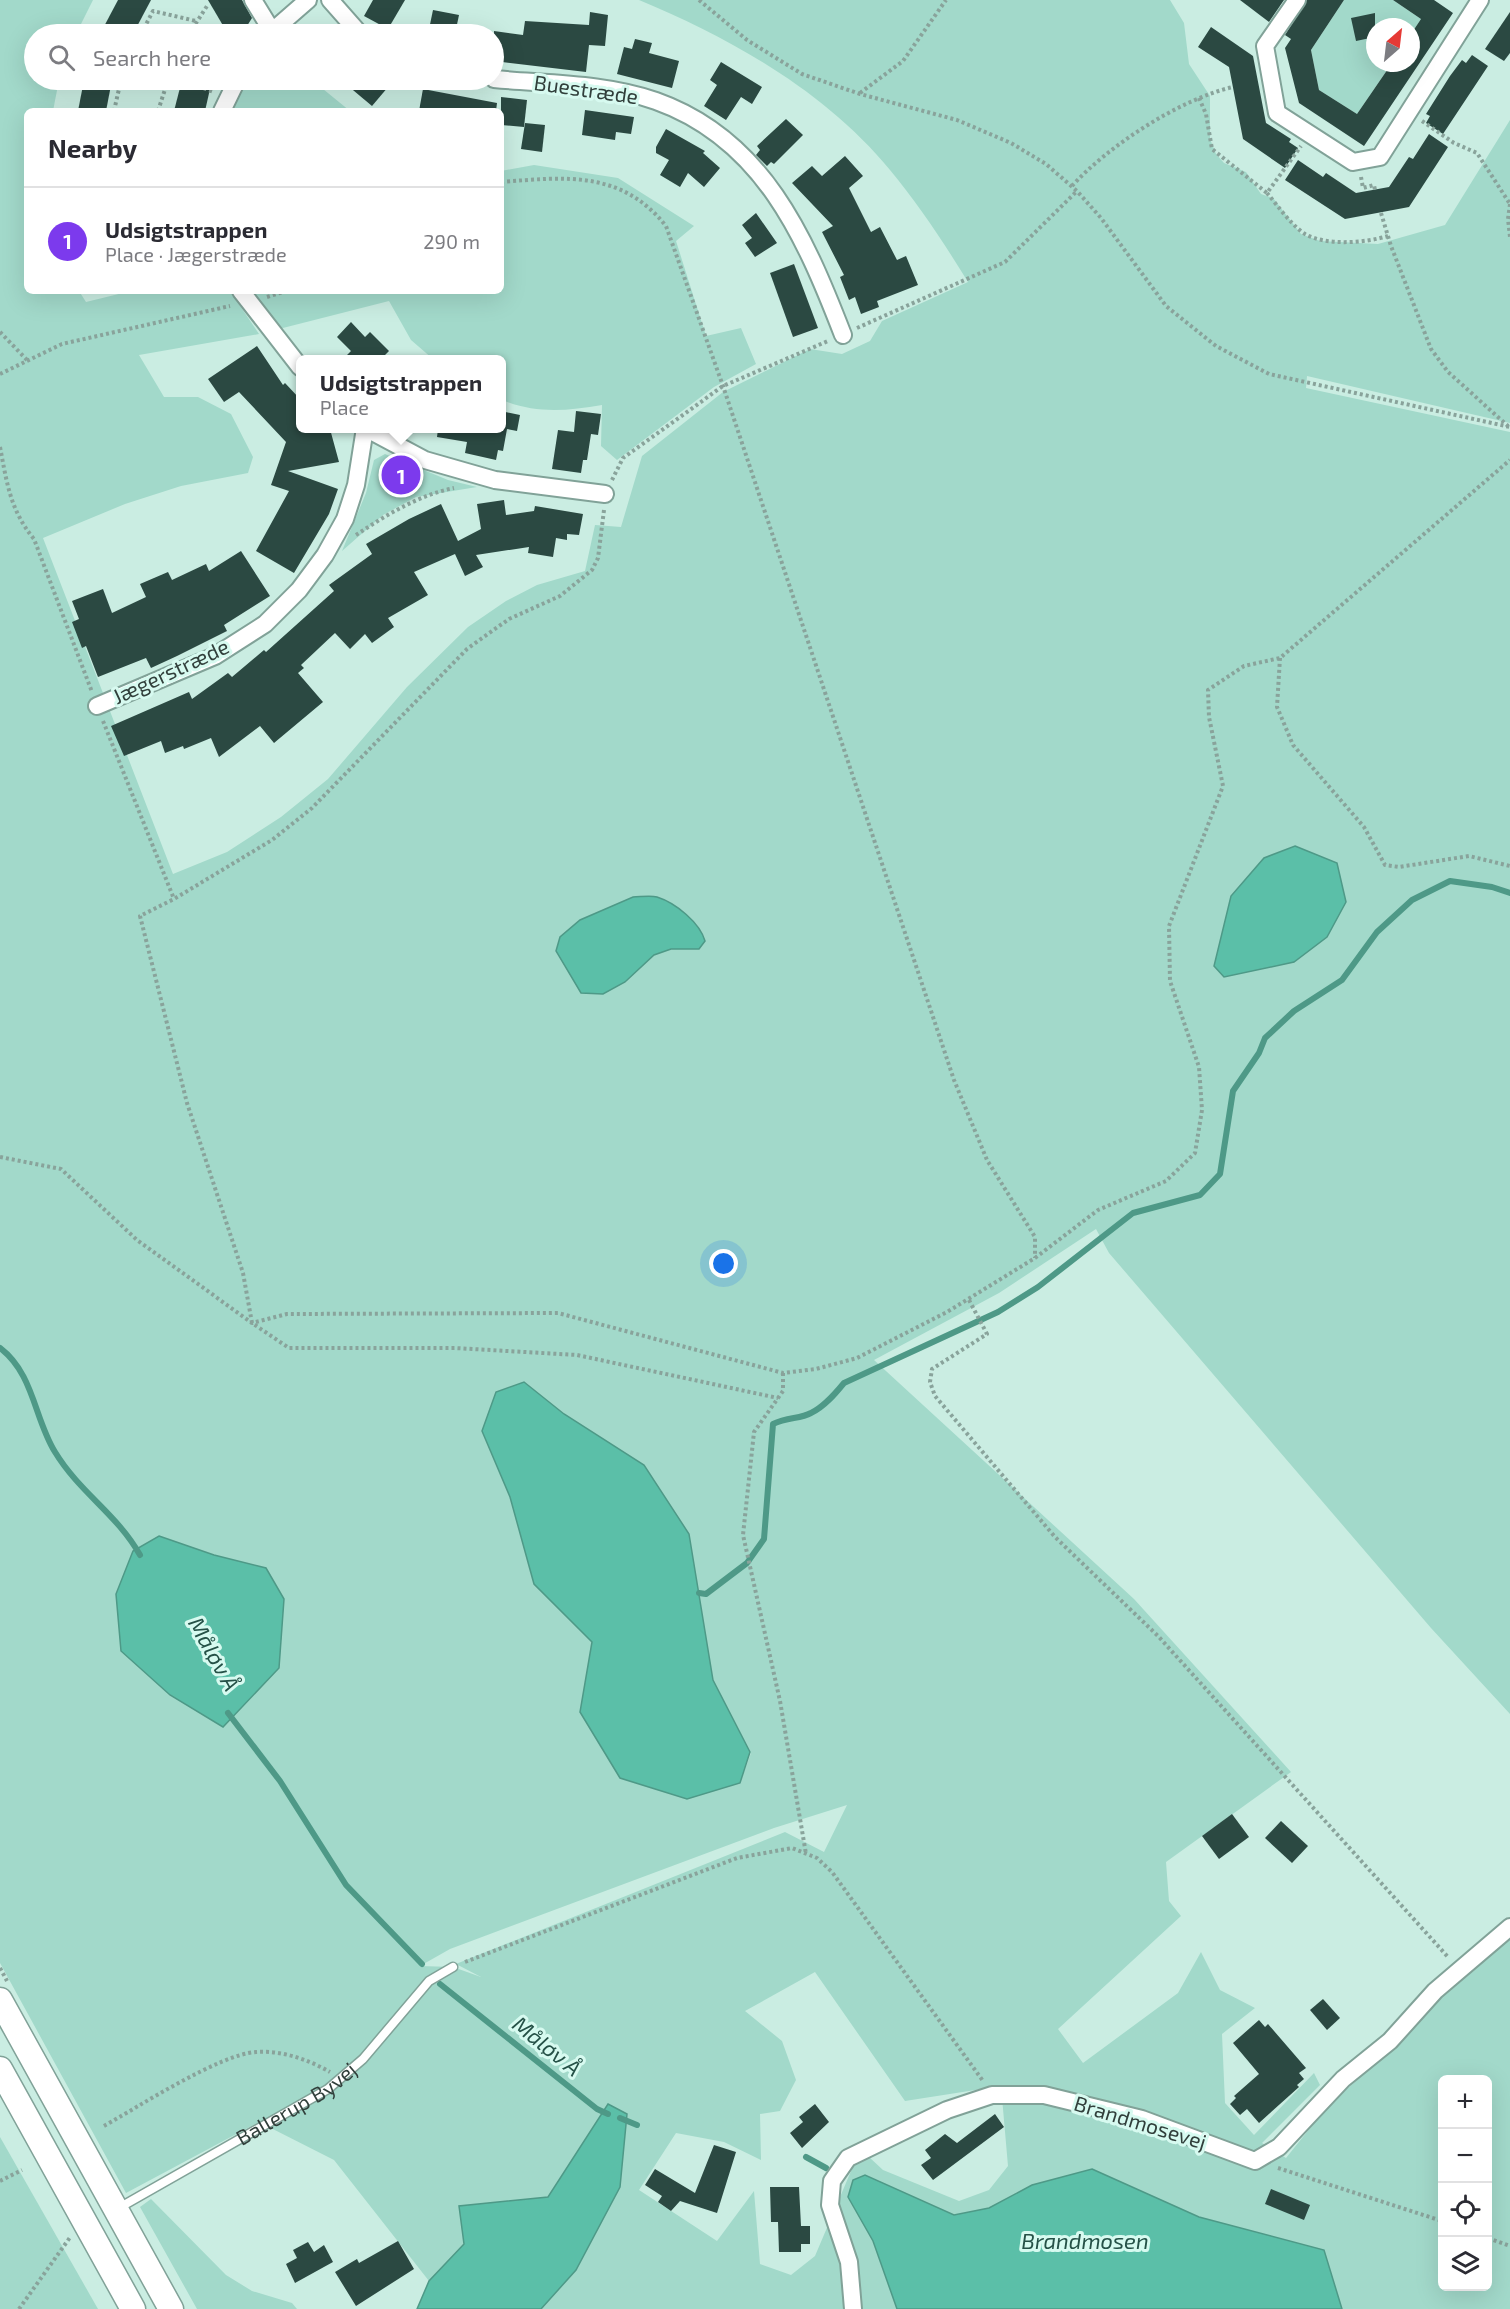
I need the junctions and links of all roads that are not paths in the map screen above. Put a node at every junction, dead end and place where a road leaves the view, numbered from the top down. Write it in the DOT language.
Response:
graph roads {
  1 [pos="253,0"];
  2 [pos="308,0"];
  3 [pos="330,0"];
  4 [pos="1297,0"];
  5 [pos="1477,1"];
  6 [pos="265,24"];
  7 [pos="280,24"];
  8 [pos="351,24"];
  9 [pos="504,80"];
  10 [pos="232,90"];
  11 [pos="225,104"];
  12 [pos="244,297"];
  13 [pos="843,334"];
  14 [pos="296,362"];
  15 [pos="364,433"];
  16 [pos="373,433"];
  17 [pos="605,494"];
  18 [pos="97,706"];
  19 [pos="1510,1927"];
  20 [pos="453,1967"];
  21 [pos="0,2000"];
  22 [pos="0,2069"];
  23 [pos="116,2210"];
  24 [pos="133,2309"];
  25 [pos="171,2309"];
  26 [pos="853,2309"];
  1 -- 6 [label="street"];
  2 -- 7 [label="street"];
  3 -- 8 [label="street"];
  4 -- 5 [label="street"];
  9 -- 13 [label="street, Buestræde"];
  10 -- 11 [label="street"];
  12 -- 14 [label="street"];
  15 -- 18 [label="street, Jægerstræde"];
  16 -- 17 [label="street, Jægerstræde"];
  19 -- 26 [label="street, Brandmosevej"];
  20 -- 23 [label="lane, Ballerup Byvej"];
  21 -- 23 [label="main road"];
  22 -- 24 [label="main road"];
  23 -- 25 [label="main road"];
}
